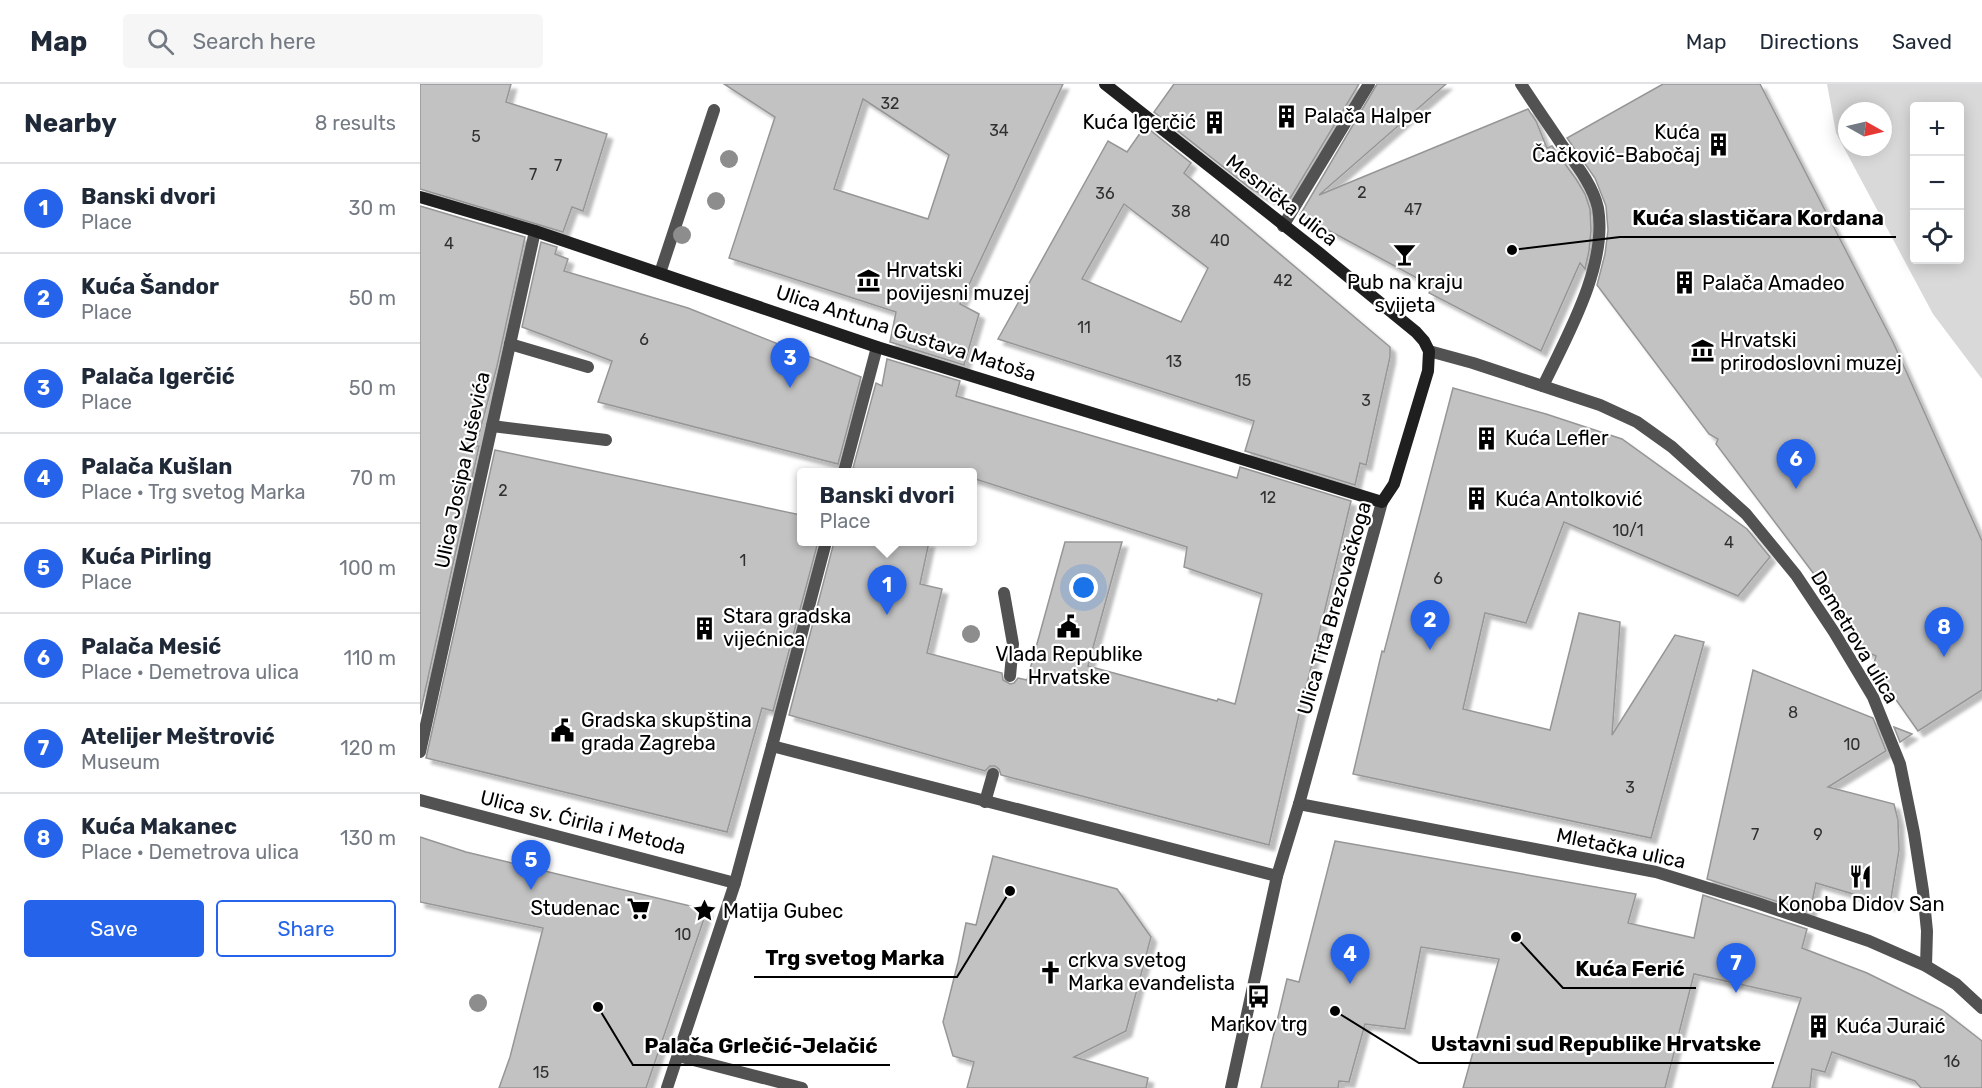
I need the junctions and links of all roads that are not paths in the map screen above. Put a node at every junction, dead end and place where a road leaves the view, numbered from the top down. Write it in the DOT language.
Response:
graph roads {
  1 [pos="1106,84"];
  2 [pos="1369,84"];
  3 [pos="1521,84"];
  4 [pos="714,110"];
  5 [pos="420,197"];
  6 [pos="1283,226"];
  7 [pos="535,231"];
  8 [pos="660,273"];
  9 [pos="510,344"];
  10 [pos="877,347"];
  11 [pos="1429,351"];
  12 [pos="588,367"];
  13 [pos="1543,386"];
  14 [pos="492,426"];
  15 [pos="606,440"];
  16 [pos="845,468"];
  17 [pos="1382,502"];
  18 [pos="825,546"];
  19 [pos="1004,593"];
  20 [pos="1010,676"];
  21 [pos="772,746"];
  22 [pos="420,752"];
  23 [pos="993,774"];
  24 [pos="420,800"];
  25 [pos="985,802"];
  26 [pos="1299,804"];
  27 [pos="1277,876"];
  28 [pos="735,883"];
  29 [pos="1926,966"];
  30 [pos="1982,1008"];
  31 [pos="678,1056"];
  32 [pos="667,1088"];
  33 [pos="802,1088"];
  34 [pos="1231,1088"];
  1 -- 6 [label="street, Mesnička ulica"];
  2 -- 6 [label="street"];
  3 -- 13 [label="street"];
  4 -- 8 [label="street"];
  5 -- 7 [label="street, Ulica Antuna Gustava Matoša"];
  6 -- 11 [label="street, Mesnička ulica"];
  7 -- 8 [label="street, Ulica Antuna Gustava Matoša"];
  7 -- 9 [label="street, Ulica Josipa Kuševića"];
  8 -- 10 [label="street, Ulica Antuna Gustava Matoša"];
  9 -- 12 [label="street"];
  9 -- 14 [label="street, Ulica Josipa Kuševića"];
  10 -- 16 [label="street"];
  10 -- 17 [label="street, Ulica Antuna Gustava Matoša"];
  11 -- 13 [label="street, Demetrova ulica"];
  11 -- 17 [label="street, Ulica Tita Brezovačkoga"];
  13 -- 29 [label="street, Demetrova ulica"];
  14 -- 15 [label="street"];
  14 -- 22 [label="street, Ulica Josipa Kuševića"];
  17 -- 26 [label="street, Ulica Tita Brezovačkoga"];
  18 -- 21 [label="street"];
  19 -- 20 [label="street"];
  21 -- 25 [label="street"];
  21 -- 28 [label="street"];
  23 -- 25 [label="street"];
  24 -- 28 [label="street, Ulica sv. Ćirila i Metoda"];
  25 -- 27 [label="street"];
  26 -- 27 [label="street, Ulica Tita Brezovačkoga"];
  26 -- 29 [label="street, Mletačka ulica"];
  27 -- 34 [label="street, Ulica Tita Brezovačkoga"];
  28 -- 31 [label="street"];
  29 -- 30 [label="street"];
  31 -- 32 [label="street"];
  31 -- 33 [label="street"];
}
